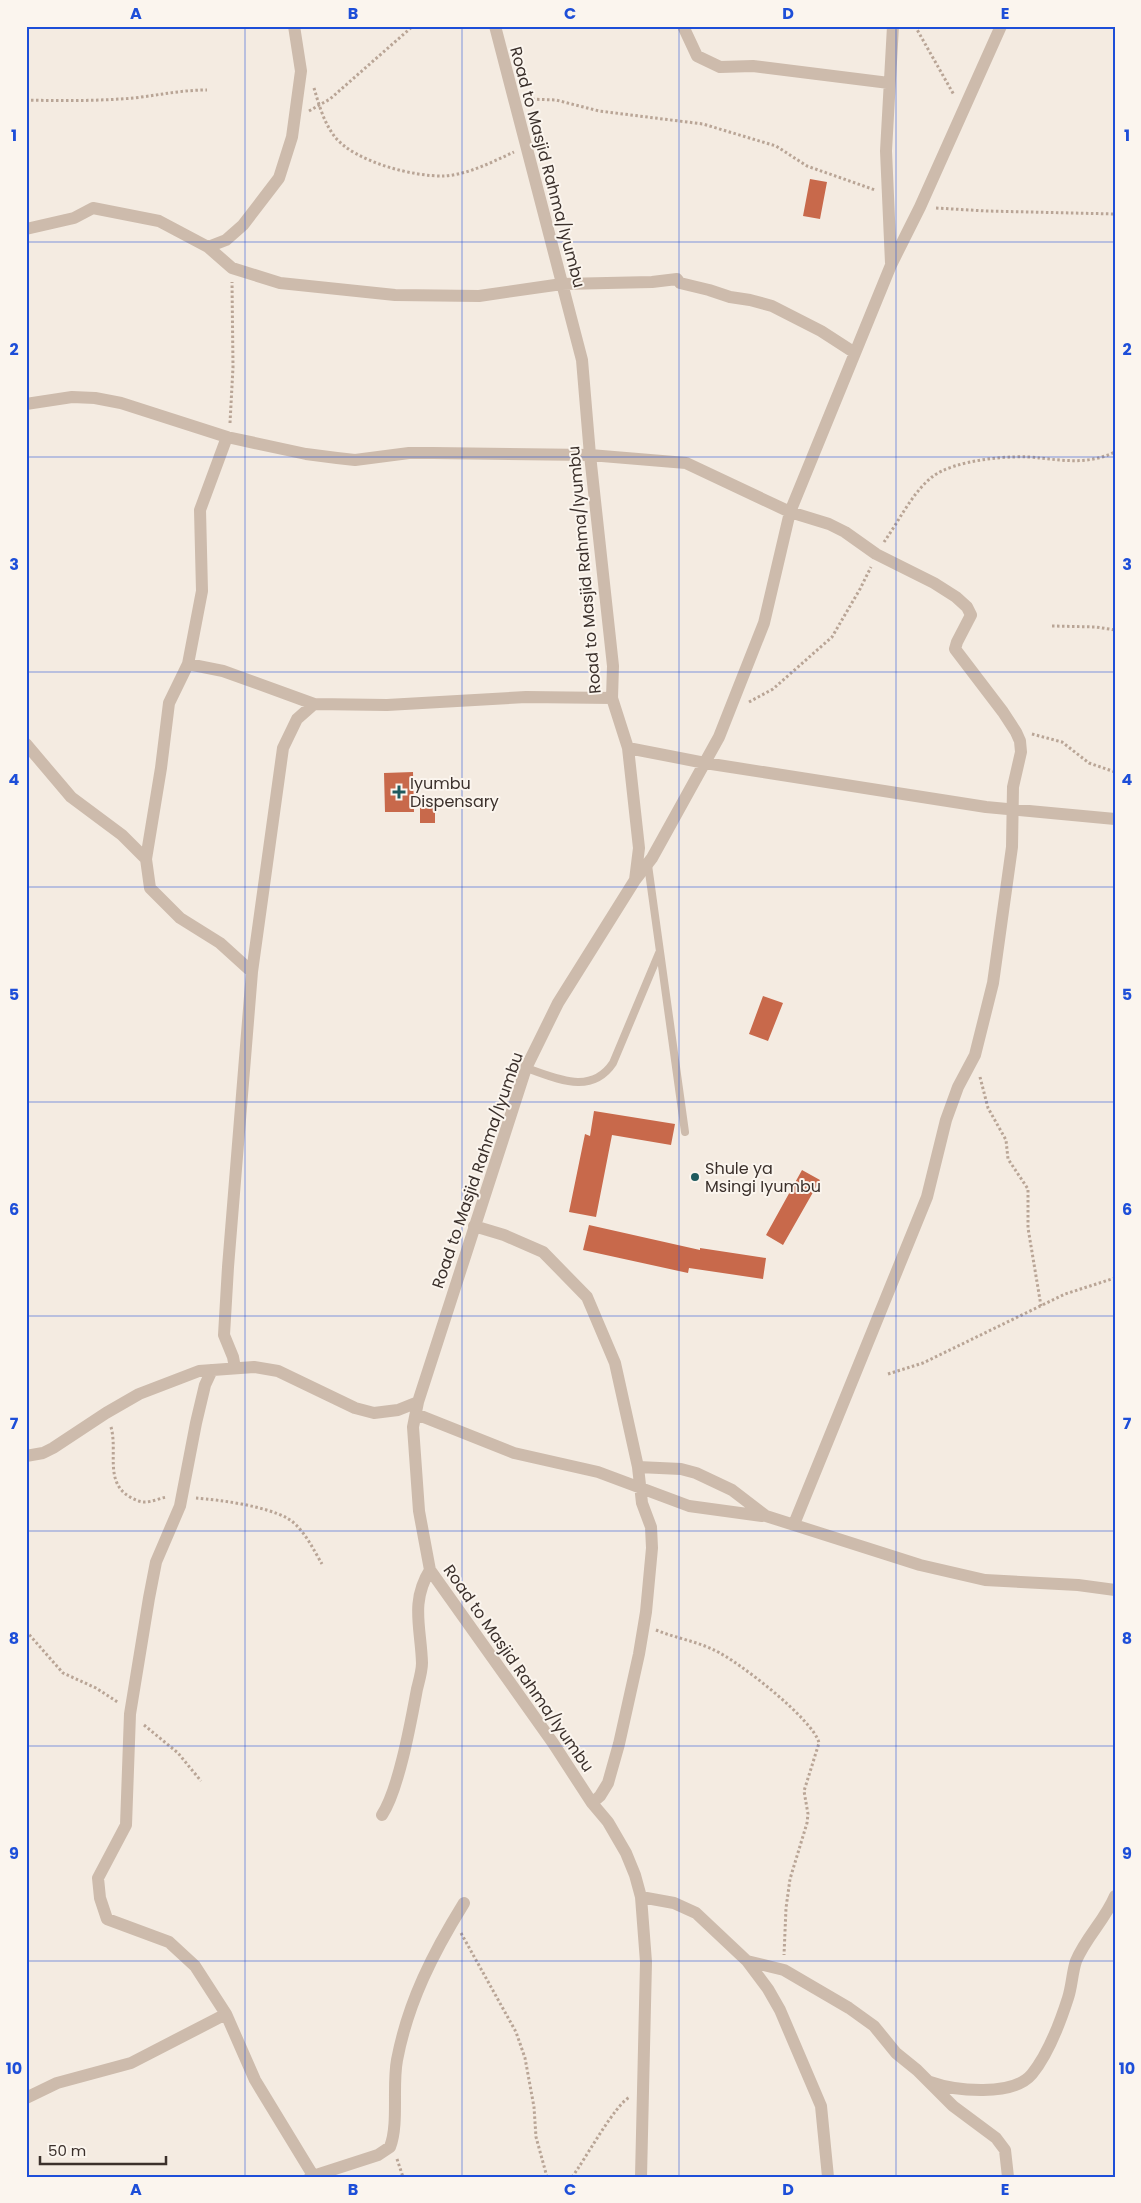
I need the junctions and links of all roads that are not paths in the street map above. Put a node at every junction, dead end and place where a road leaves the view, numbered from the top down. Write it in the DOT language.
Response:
graph roads {
  1 [pos="294,26"];
  2 [pos="495,26"];
  3 [pos="682,26"];
  4 [pos="893,26"];
  5 [pos="1001,26"];
  6 [pos="889,82"];
  7 [pos="26,229"];
  8 [pos="208,247"];
  9 [pos="891,265"];
  10 [pos="562,284"];
  11 [pos="855,353"];
  12 [pos="26,404"];
  13 [pos="227,437"];
  14 [pos="590,455"];
  15 [pos="790,512"];
  16 [pos="188,664"];
  17 [pos="612,698"];
  18 [pos="314,704"];
  19 [pos="26,744"];
  20 [pos="628,748"];
  21 [pos="704,763"];
  22 [pos="1012,811"];
  23 [pos="1115,819"];
  24 [pos="146,858"];
  25 [pos="648,865"];
  26 [pos="635,880"];
  27 [pos="660,951"];
  28 [pos="252,972"];
  29 [pos="526,1068"];
  30 [pos="685,1132"];
  31 [pos="474,1226"];
  32 [pos="235,1368"];
  33 [pos="212,1370"];
  34 [pos="417,1408"];
  35 [pos="26,1456"];
  36 [pos="638,1467"];
  37 [pos="640,1487"];
  38 [pos="766,1516"];
  39 [pos="794,1524"];
  40 [pos="430,1570"];
  41 [pos="1115,1590"];
  42 [pos="592,1803"];
  43 [pos="382,1815"];
  44 [pos="1115,1896"];
  45 [pos="641,1897"];
  46 [pos="464,1903"];
  47 [pos="747,1961"];
  48 [pos="226,2014"];
  49 [pos="929,2082"];
  50 [pos="26,2098"];
  51 [pos="313,2176"];
  52 [pos="641,2177"];
  53 [pos="828,2177"];
  54 [pos="1008,2177"];
  1 -- 8 [label="street"];
  2 -- 10 [label="street, Road to Masjid Rahma/Iyumbu"];
  3 -- 6 [label="street"];
  4 -- 6 [label="street"];
  5 -- 9 [label="street"];
  6 -- 9 [label="street"];
  7 -- 8 [label="street"];
  8 -- 10 [label="street"];
  9 -- 11 [label="street"];
  10 -- 11 [label="street"];
  10 -- 14 [label="street, Road to Masjid Rahma/Iyumbu"];
  11 -- 15 [label="street"];
  12 -- 13 [label="street"];
  13 -- 14 [label="street"];
  13 -- 16 [label="street"];
  14 -- 15 [label="street"];
  14 -- 17 [label="street, Road to Masjid Rahma/Iyumbu"];
  15 -- 21 [label="street"];
  15 -- 22 [label="street"];
  16 -- 18 [label="street"];
  16 -- 24 [label="street"];
  17 -- 18 [label="street"];
  17 -- 20 [label="street, Road to Masjid Rahma/Iyumbu"];
  18 -- 28 [label="street"];
  19 -- 24 [label="street"];
  20 -- 21 [label="street"];
  20 -- 26 [label="street, Road to Masjid Rahma/Iyumbu"];
  21 -- 22 [label="street"];
  21 -- 25 [label="street"];
  22 -- 23 [label="street"];
  22 -- 39 [label="street"];
  24 -- 28 [label="street"];
  25 -- 26 [label="street"];
  25 -- 27 [label="lane"];
  26 -- 29 [label="street, Road to Masjid Rahma/Iyumbu"];
  27 -- 29 [label="lane"];
  27 -- 30 [label="lane"];
  28 -- 32 [label="street"];
  29 -- 31 [label="street, Road to Masjid Rahma/Iyumbu"];
  31 -- 34 [label="street, Road to Masjid Rahma/Iyumbu"];
  31 -- 36 [label="street"];
  32 -- 33 [label="street"];
  32 -- 34 [label="street"];
  33 -- 35 [label="street"];
  33 -- 48 [label="street"];
  34 -- 37 [label="street"];
  34 -- 40 [label="street, Road to Masjid Rahma/Iyumbu"];
  36 -- 37 [label="street"];
  36 -- 38 [label="street"];
  37 -- 38 [label="street"];
  37 -- 42 [label="street"];
  38 -- 39 [label="street"];
  39 -- 41 [label="street"];
  40 -- 42 [label="street, Road to Masjid Rahma/Iyumbu"];
  40 -- 43 [label="street"];
  42 -- 45 [label="street, Road to Masjid Rahma/Iyumbu"];
  44 -- 49 [label="street"];
  45 -- 47 [label="street"];
  45 -- 52 [label="street, Road to Masjid Rahma/Iyumbu"];
  46 -- 51 [label="street"];
  47 -- 49 [label="street"];
  47 -- 53 [label="street"];
  48 -- 50 [label="street"];
  48 -- 51 [label="street"];
  49 -- 54 [label="street"];
}
